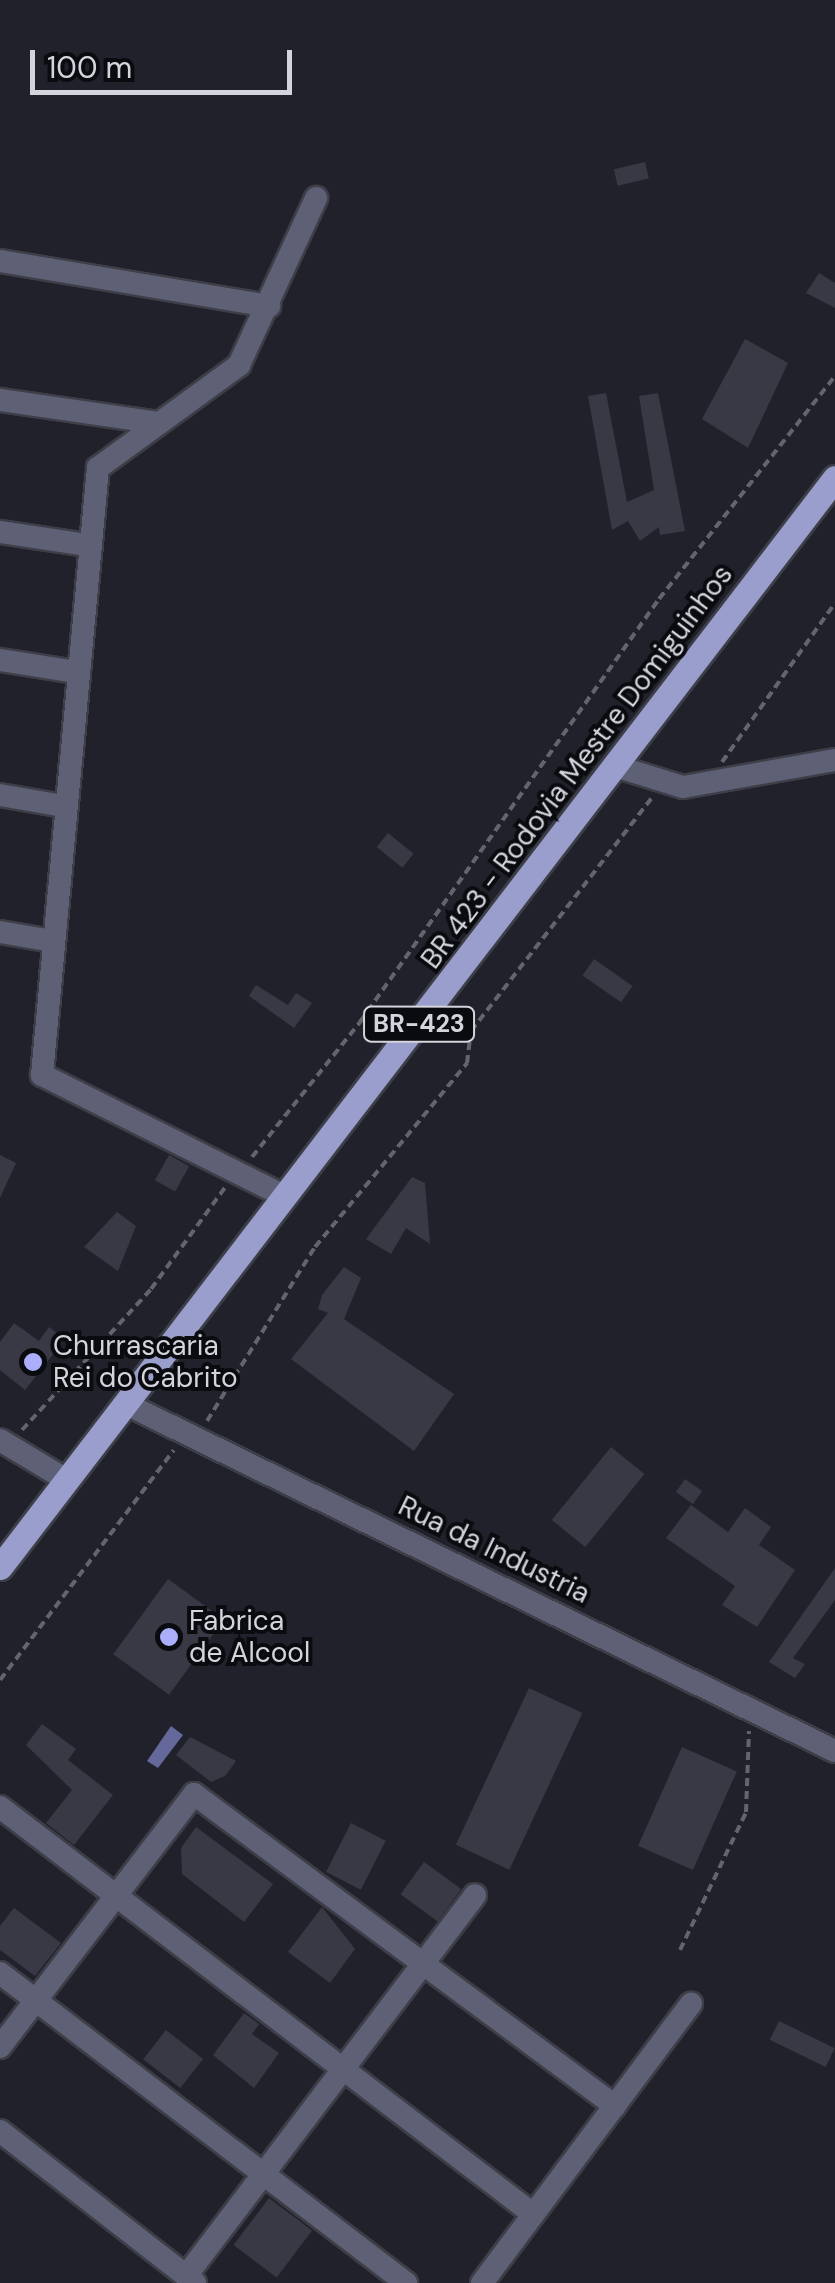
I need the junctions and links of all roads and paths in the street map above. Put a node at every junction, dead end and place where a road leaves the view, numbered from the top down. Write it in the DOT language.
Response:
graph roads {
  1 [pos="316,198"];
  2 [pos="0,260"];
  3 [pos="270,306"];
  4 [pos="835,376"];
  5 [pos="0,400"];
  6 [pos="152,422"];
  7 [pos="835,478"];
  8 [pos="0,532"];
  9 [pos="86,545"];
  10 [pos="835,603"];
  11 [pos="0,660"];
  12 [pos="77,672"];
  13 [pos="835,760"];
  14 [pos="616,766"];
  15 [pos="660,784"];
  16 [pos="696,786"];
  17 [pos="0,795"];
  18 [pos="63,806"];
  19 [pos="0,932"];
  20 [pos="52,941"];
  21 [pos="240,1172"];
  22 [pos="286,1198"];
  23 [pos="126,1404"];
  24 [pos="188,1432"];
  25 [pos="6,1437"];
  26 [pos="65,1479"];
  27 [pos="0,1567"];
  28 [pos="0,1680"];
  29 [pos="755,1712"];
  30 [pos="835,1751"];
  31 [pos="0,1807"];
  32 [pos="116,1894"];
  33 [pos="475,1896"];
  34 [pos="680,1950"];
  35 [pos="423,1965"];
  36 [pos="0,1973"];
  37 [pos="36,2000"];
  38 [pos="691,2004"];
  39 [pos="0,2048"];
  40 [pos="345,2068"];
  41 [pos="615,2106"];
  42 [pos="0,2131"];
  43 [pos="268,2172"];
  44 [pos="533,2214"];
  45 [pos="191,2279"];
  46 [pos="406,2283"];
  47 [pos="482,2283"];
  1 -- 3 [label="street"];
  2 -- 3 [label="street"];
  3 -- 6 [label="street"];
  4 -- 21 [label="path"];
  5 -- 6 [label="street"];
  6 -- 9 [label="street"];
  7 -- 14 [label="main road, BR 423 - Rodovia Mestre Domiguinhos / BR-423"];
  8 -- 9 [label="street"];
  9 -- 12 [label="street"];
  10 -- 16 [label="path"];
  11 -- 12 [label="street"];
  12 -- 18 [label="street"];
  13 -- 16 [label="street"];
  14 -- 15 [label="street"];
  14 -- 22 [label="main road, BR 423 - Rodovia Mestre Domiguinhos / BR-423"];
  15 -- 16 [label="street"];
  15 -- 24 [label="path"];
  17 -- 18 [label="street"];
  18 -- 20 [label="street"];
  19 -- 20 [label="street"];
  20 -- 21 [label="street"];
  21 -- 22 [label="street"];
  21 -- 25 [label="path"];
  22 -- 23 [label="main road, BR 423 - Rodovia Mestre Domiguinhos / BR-423"];
  23 -- 24 [label="street, Rua da Industria"];
  23 -- 26 [label="main road, BR 423 - Rodovia Mestre Domiguinhos / BR-423"];
  24 -- 28 [label="path"];
  24 -- 29 [label="street, Rua da Industria"];
  25 -- 26 [label="street"];
  26 -- 27 [label="main road, BR 423 - Rodovia Mestre Domiguinhos / BR-423"];
  29 -- 30 [label="street, Rua da Industria"];
  29 -- 34 [label="path"];
  31 -- 32 [label="street"];
  32 -- 35 [label="street"];
  32 -- 37 [label="street"];
  32 -- 40 [label="street"];
  33 -- 35 [label="street"];
  35 -- 40 [label="street"];
  35 -- 41 [label="street"];
  36 -- 37 [label="street"];
  37 -- 39 [label="street"];
  37 -- 43 [label="street"];
  38 -- 41 [label="street"];
  40 -- 43 [label="street"];
  40 -- 44 [label="street"];
  41 -- 44 [label="street"];
  42 -- 45 [label="street"];
  43 -- 45 [label="street"];
  43 -- 46 [label="street"];
  44 -- 47 [label="street"];
}
